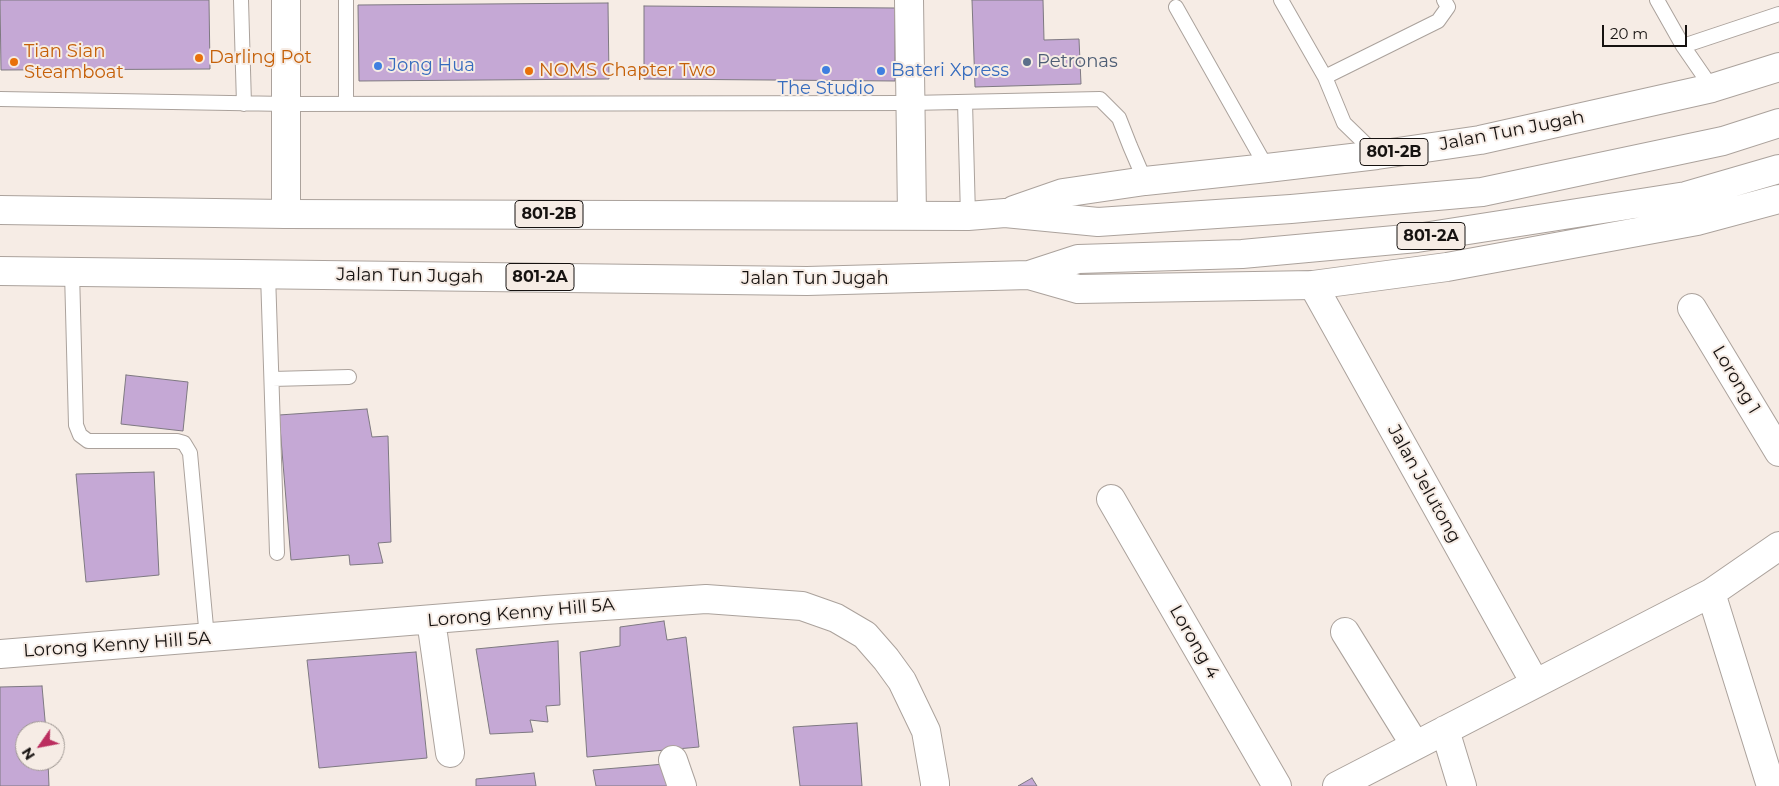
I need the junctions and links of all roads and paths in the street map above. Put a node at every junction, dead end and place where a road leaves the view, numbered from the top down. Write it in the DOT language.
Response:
graph roads {
  1 [pos="241,0"];
  2 [pos="286,0"];
  3 [pos="346,0"];
  4 [pos="909,0"];
  5 [pos="1281,0"];
  6 [pos="1444,0"];
  7 [pos="1657,0"];
  8 [pos="1176,8"];
  9 [pos="1779,14"];
  10 [pos="1683,46"];
  11 [pos="1779,67"];
  12 [pos="1325,77"];
  13 [pos="1712,88"];
  14 [pos="0,99"];
  15 [pos="964,102"];
  16 [pos="910,103"];
  17 [pos="244,104"];
  18 [pos="287,104"];
  19 [pos="346,104"];
  20 [pos="1779,123"];
  21 [pos="1377,154"];
  22 [pos="1267,168"];
  23 [pos="1779,169"];
  24 [pos="1145,181"];
  25 [pos="1779,198"];
  26 [pos="0,210"];
  27 [pos="1005,213"];
  28 [pos="286,214"];
  29 [pos="912,215"];
  30 [pos="968,216"];
  31 [pos="0,272"];
  32 [pos="72,272"];
  33 [pos="268,274"];
  34 [pos="1029,275"];
  35 [pos="1313,285"];
  36 [pos="1692,308"];
  37 [pos="349,378"];
  38 [pos="272,380"];
  39 [pos="1779,452"];
  40 [pos="1111,499"];
  41 [pos="1779,546"];
  42 [pos="277,553"];
  43 [pos="1711,593"];
  44 [pos="431,620"];
  45 [pos="1345,632"];
  46 [pos="207,638"];
  47 [pos="0,654"];
  48 [pos="1535,683"];
  49 [pos="1445,730"];
  50 [pos="1415,745"];
  51 [pos="450,753"];
  52 [pos="672,760"];
  53 [pos="682,786"];
  54 [pos="935,786"];
  55 [pos="1277,786"];
  56 [pos="1337,786"];
  57 [pos="1462,786"];
  58 [pos="1771,786"];
  1 -- 17 [label="lane"];
  2 -- 18 [label="main road"];
  3 -- 19 [label="lane"];
  4 -- 16 [label="main road"];
  5 -- 12 [label="lane"];
  6 -- 12 [label="lane"];
  7 -- 10 [label="lane"];
  8 -- 22 [label="lane"];
  9 -- 10 [label="lane"];
  10 -- 13 [label="lane"];
  11 -- 13 [label="main road, Jalan Tun Jugah / 801-2B"];
  12 -- 21 [label="lane"];
  13 -- 21 [label="main road, Jalan Tun Jugah / 801-2B"];
  14 -- 17 [label="lane"];
  15 -- 16 [label="lane"];
  15 -- 24 [label="lane"];
  15 -- 30 [label="lane"];
  16 -- 19 [label="lane"];
  16 -- 29 [label="main road"];
  17 -- 18 [label="lane"];
  18 -- 19 [label="lane"];
  18 -- 28 [label="main road"];
  20 -- 27 [label="main road, Jalan Tun Jugah / 801-2B"];
  21 -- 22 [label="main road, Jalan Tun Jugah / 801-2B"];
  22 -- 24 [label="main road, Jalan Tun Jugah / 801-2B"];
  23 -- 34 [label="main road, Jalan Tun Jugah / 801-2A"];
  24 -- 27 [label="main road, Jalan Tun Jugah / 801-2B"];
  25 -- 35 [label="main road, Jalan Tun Jugah / 801-2A"];
  26 -- 28 [label="main road, Jalan Tun Jugah / 801-2B"];
  27 -- 30 [label="main road, Jalan Tun Jugah / 801-2B"];
  28 -- 29 [label="main road, Jalan Tun Jugah / 801-2B"];
  29 -- 30 [label="main road, Jalan Tun Jugah / 801-2B"];
  31 -- 32 [label="main road, Jalan Tun Jugah / 801-2A"];
  32 -- 33 [label="main road, Jalan Tun Jugah / 801-2A"];
  32 -- 46 [label="lane"];
  33 -- 34 [label="main road, Jalan Tun Jugah / 801-2A"];
  33 -- 38 [label="lane"];
  34 -- 35 [label="main road, Jalan Tun Jugah / 801-2A"];
  35 -- 48 [label="main road, Jalan Jelutong"];
  36 -- 39 [label="main road, Lorong 1"];
  37 -- 38 [label="lane"];
  38 -- 42 [label="lane"];
  40 -- 55 [label="main road, Lorong 4"];
  41 -- 43 [label="main road"];
  43 -- 48 [label="main road"];
  43 -- 58 [label="main road"];
  44 -- 46 [label="main road, Lorong Kenny Hill 5A"];
  44 -- 51 [label="main road"];
  44 -- 54 [label="main road, Lorong Kenny Hill 5A"];
  45 -- 50 [label="main road"];
  46 -- 47 [label="main road, Lorong Kenny Hill 5A"];
  48 -- 49 [label="main road"];
  49 -- 50 [label="main road"];
  49 -- 57 [label="main road"];
  50 -- 56 [label="main road"];
  52 -- 53 [label="main road"];
}
